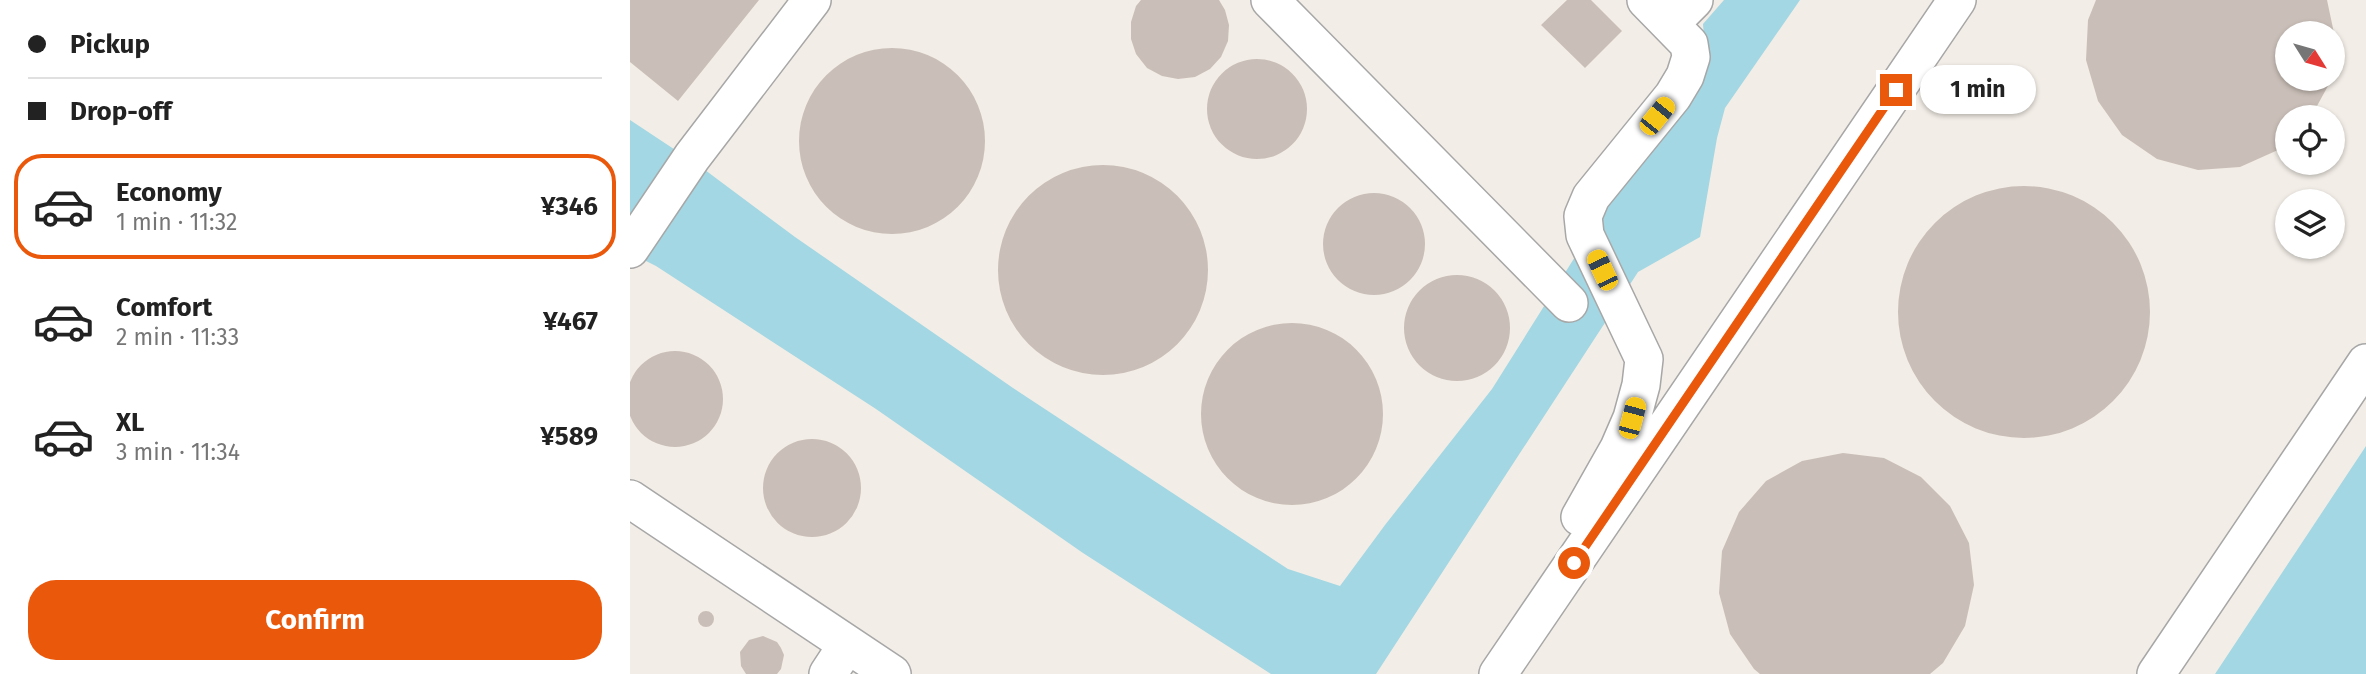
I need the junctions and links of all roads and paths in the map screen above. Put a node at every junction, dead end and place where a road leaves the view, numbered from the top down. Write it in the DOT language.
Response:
graph roads {
  1 [pos="812,0"];
  2 [pos="1270,0"];
  3 [pos="1957,0"];
  4 [pos="1670,8"];
  5 [pos="630,249"];
  6 [pos="1569,303"];
  7 [pos="2366,363"];
  8 [pos="630,499"];
  9 [pos="1574,563"];
  10 [pos="838,659"];
  11 [pos="892,674"];
  12 [pos="1499,674"];
  13 [pos="2156,674"];
  1 -- 5 [label="street"];
  2 -- 6 [label="street"];
  3 -- 9 [label="street"];
  4 -- 9 [label="street"];
  7 -- 13 [label="street"];
  8 -- 10 [label="street"];
  9 -- 12 [label="street"];
  10 -- 11 [label="street"];
}
